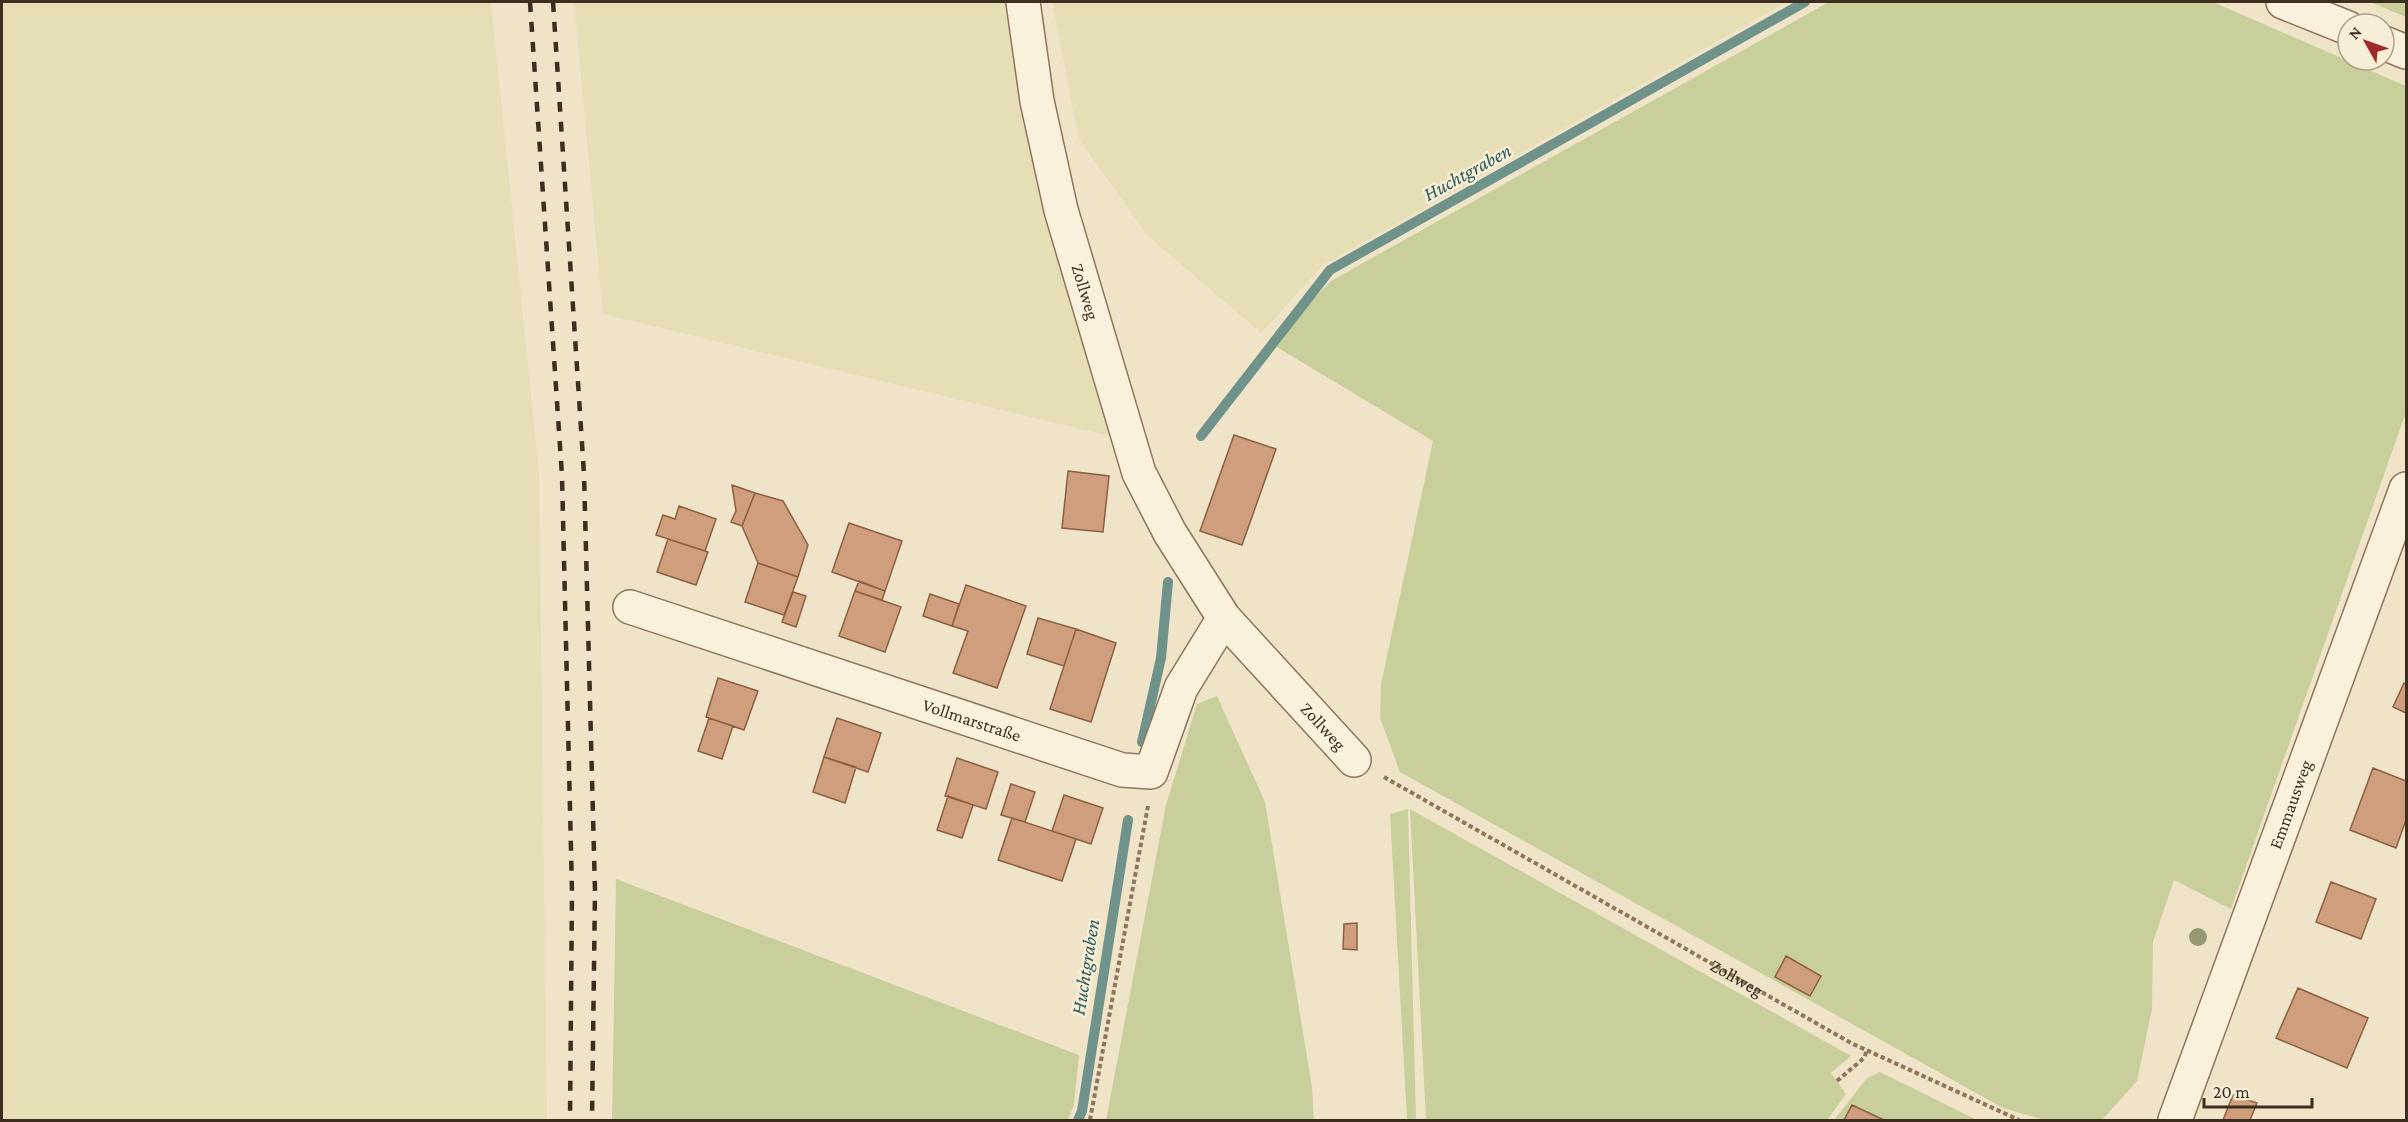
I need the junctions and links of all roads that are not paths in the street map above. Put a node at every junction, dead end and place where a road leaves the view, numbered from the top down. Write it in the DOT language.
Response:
graph roads {
  1 [pos="1023,2"];
  2 [pos="2283,2"];
  3 [pos="2336,23"];
  4 [pos="2406,489"];
  5 [pos="630,607"];
  6 [pos="1224,618"];
  7 [pos="1354,760"];
  8 [pos="2175,1120"];
  1 -- 6 [label="street, Zollweg"];
  2 -- 3 [label="street"];
  4 -- 8 [label="street, Emmausweg"];
  5 -- 6 [label="street, Vollmarstraße"];
  6 -- 7 [label="street, Zollweg"];
}
